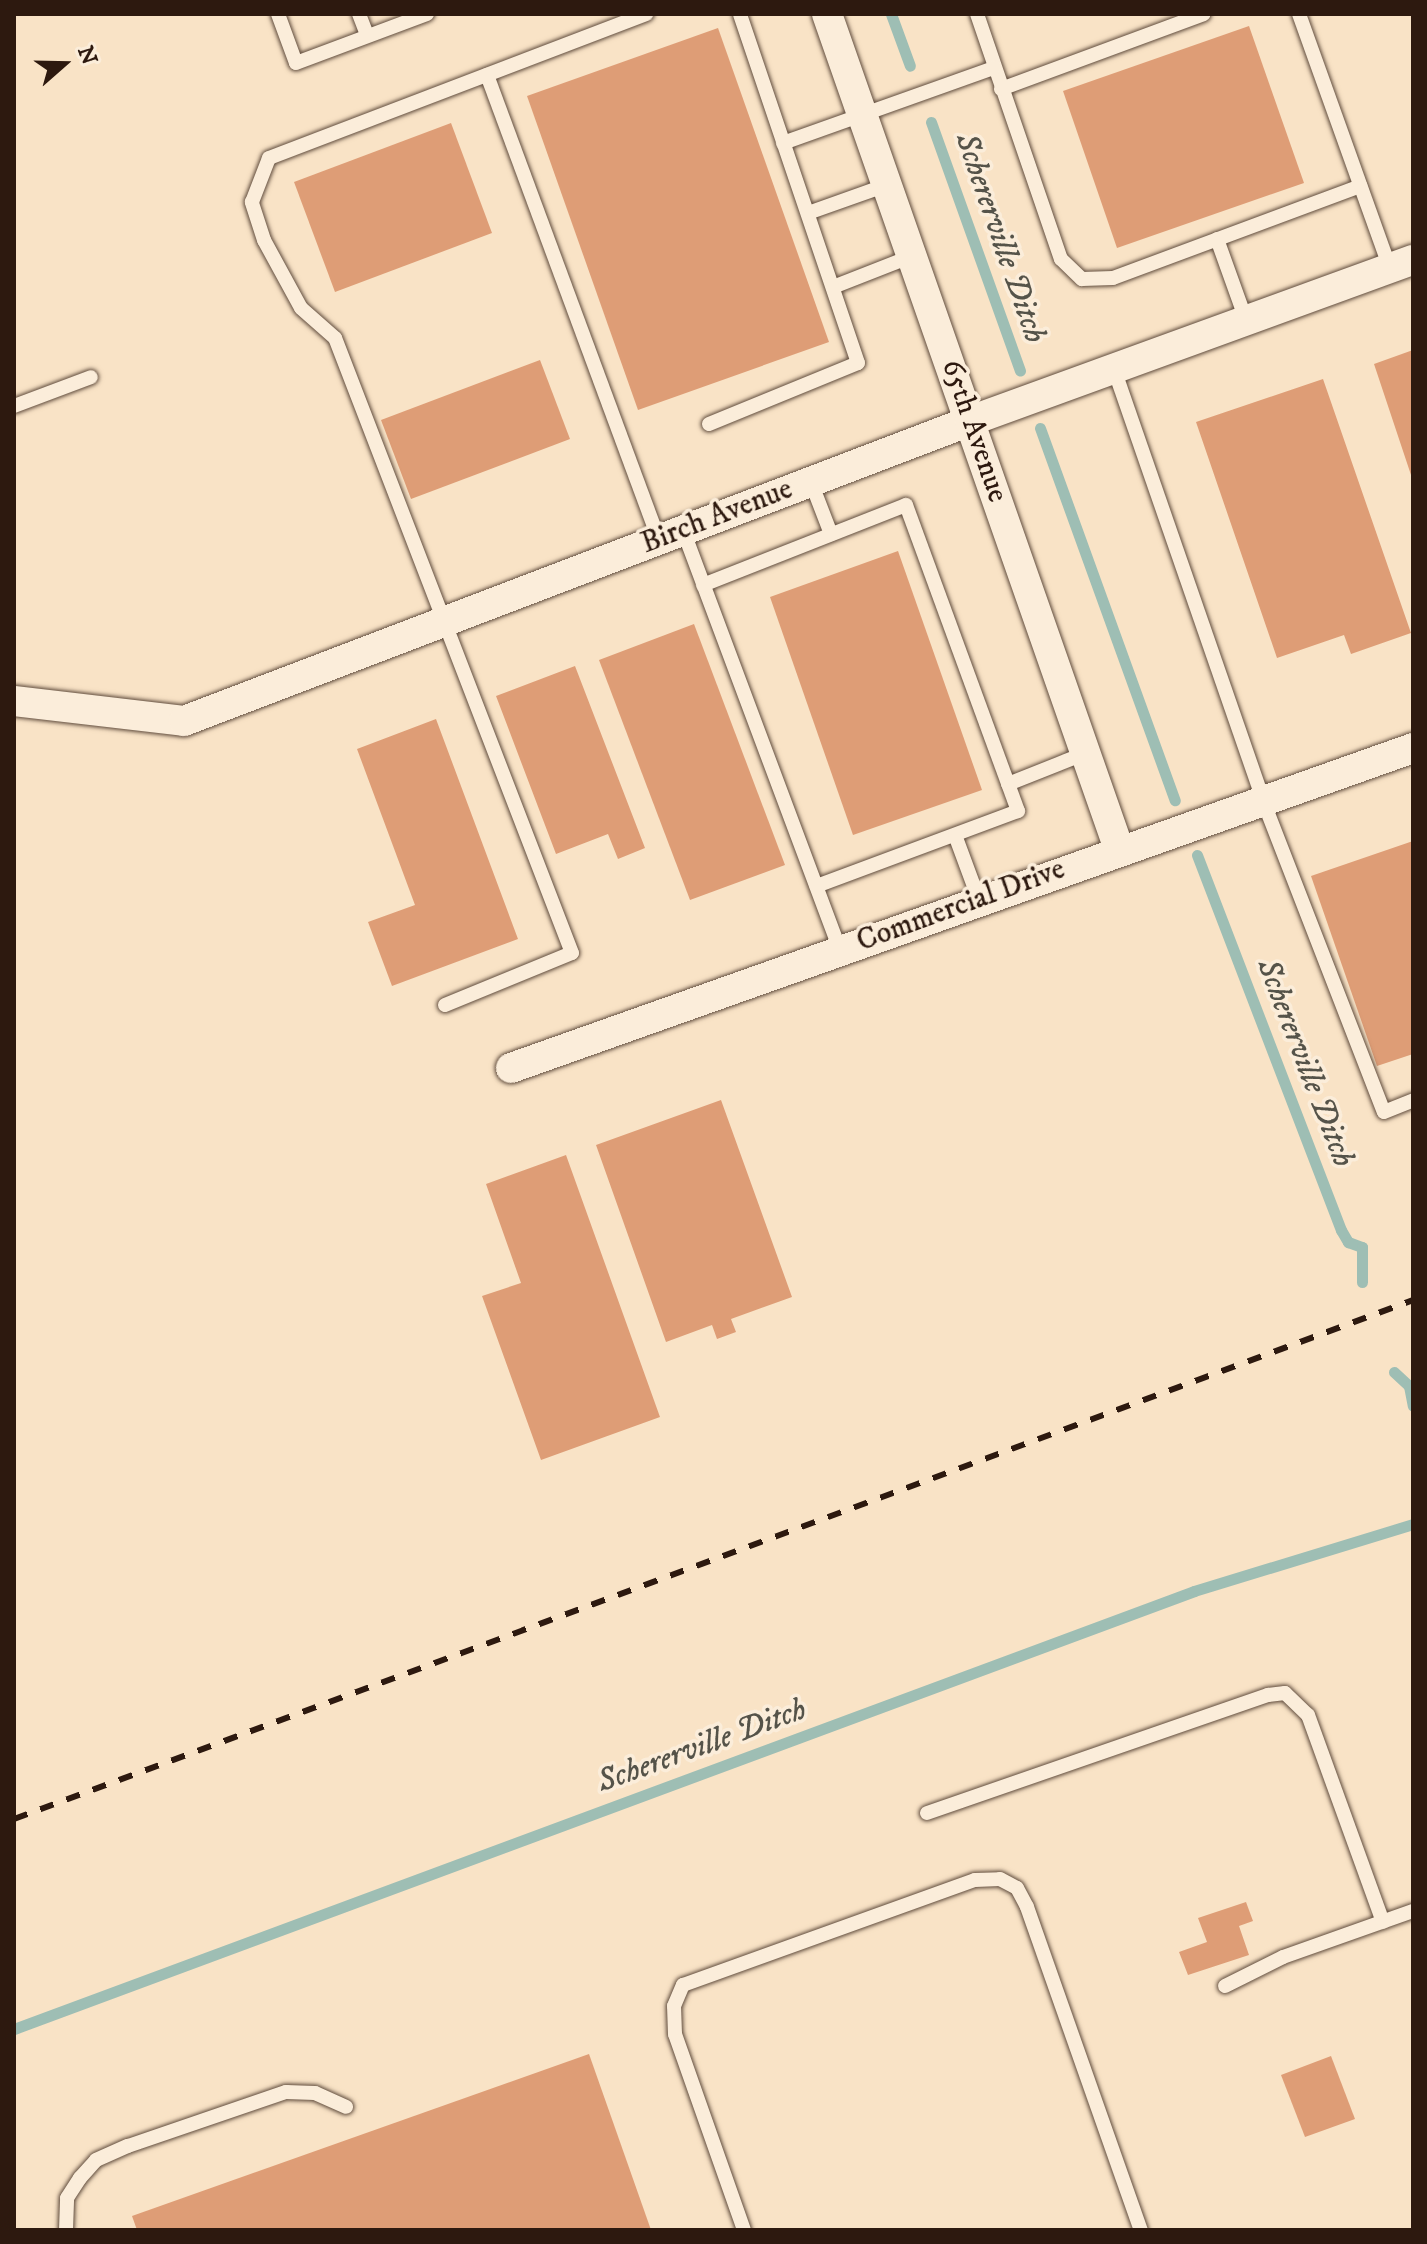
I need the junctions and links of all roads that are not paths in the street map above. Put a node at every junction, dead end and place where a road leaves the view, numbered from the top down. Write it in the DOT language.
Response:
graph roads {
  1 [pos="278,14"];
  2 [pos="359,14"];
  3 [pos="427,14"];
  4 [pos="646,14"];
  5 [pos="740,14"];
  6 [pos="827,14"];
  7 [pos="977,14"];
  8 [pos="1204,14"];
  9 [pos="1299,14"];
  10 [pos="367,35"];
  11 [pos="994,68"];
  12 [pos="487,75"];
  13 [pos="1001,89"];
  14 [pos="863,114"];
  15 [pos="783,143"];
  16 [pos="887,185"];
  17 [pos="1360,186"];
  18 [pos="808,213"];
  19 [pos="1217,239"];
  20 [pos="912,256"];
  21 [pos="1401,264"];
  22 [pos="833,287"];
  23 [pos="1246,320"];
  24 [pos="1114,369"];
  25 [pos="91,377"];
  26 [pos="14,406"];
  27 [pos="970,421"];
  28 [pos="709,424"];
  29 [pos="811,482"];
  30 [pos="831,534"];
  31 [pos="671,535"];
  32 [pos="703,585"];
  33 [pos="442,623"];
  34 [pos="14,701"];
  35 [pos="1413,748"];
  36 [pos="1086,753"];
  37 [pos="1008,784"];
  38 [pos="1264,803"];
  39 [pos="955,835"];
  40 [pos="1119,849"];
  41 [pos="816,886"];
  42 [pos="979,900"];
  43 [pos="840,950"];
  44 [pos="445,1005"];
  45 [pos="511,1068"];
  46 [pos="1413,1100"];
  47 [pos="927,1813"];
  48 [pos="1413,1911"];
  49 [pos="1383,1922"];
  50 [pos="1225,1986"];
  51 [pos="346,2107"];
  52 [pos="66,2230"];
  53 [pos="744,2230"];
  54 [pos="1141,2230"];
  1 -- 10 [label="lane"];
  2 -- 10 [label="lane"];
  3 -- 10 [label="lane"];
  4 -- 12 [label="lane"];
  5 -- 15 [label="lane"];
  6 -- 14 [label="street, 65th Avenue"];
  7 -- 11 [label="lane"];
  8 -- 13 [label="lane"];
  9 -- 17 [label="lane"];
  11 -- 13 [label="lane"];
  11 -- 14 [label="lane"];
  12 -- 31 [label="lane"];
  12 -- 33 [label="lane"];
  13 -- 19 [label="lane"];
  14 -- 15 [label="lane"];
  14 -- 16 [label="street, 65th Avenue"];
  15 -- 18 [label="lane"];
  16 -- 18 [label="lane"];
  16 -- 20 [label="street, 65th Avenue"];
  17 -- 19 [label="lane"];
  17 -- 21 [label="lane"];
  18 -- 22 [label="lane"];
  19 -- 23 [label="lane"];
  20 -- 22 [label="lane"];
  20 -- 27 [label="street, 65th Avenue"];
  21 -- 23 [label="street, Birch Avenue"];
  22 -- 28 [label="lane"];
  23 -- 24 [label="street, Birch Avenue"];
  24 -- 27 [label="street, Birch Avenue"];
  24 -- 38 [label="lane"];
  25 -- 26 [label="lane"];
  27 -- 29 [label="street, Birch Avenue"];
  27 -- 36 [label="street, 65th Avenue"];
  29 -- 30 [label="lane"];
  29 -- 31 [label="street, Birch Avenue"];
  30 -- 32 [label="lane"];
  30 -- 37 [label="lane"];
  31 -- 32 [label="lane"];
  31 -- 33 [label="street, Birch Avenue"];
  32 -- 41 [label="lane"];
  33 -- 34 [label="street, Birch Avenue"];
  33 -- 44 [label="lane"];
  35 -- 38 [label="street, Commercial Drive"];
  36 -- 37 [label="lane"];
  36 -- 40 [label="street, 65th Avenue"];
  37 -- 39 [label="lane"];
  38 -- 40 [label="street, Commercial Drive"];
  38 -- 46 [label="lane"];
  39 -- 41 [label="lane"];
  39 -- 42 [label="lane"];
  40 -- 42 [label="street, Commercial Drive"];
  41 -- 43 [label="lane"];
  42 -- 43 [label="street, Commercial Drive"];
  43 -- 45 [label="street, Commercial Drive"];
  47 -- 49 [label="lane"];
  48 -- 49 [label="lane"];
  49 -- 50 [label="lane"];
  51 -- 52 [label="lane"];
  53 -- 54 [label="lane"];
}
